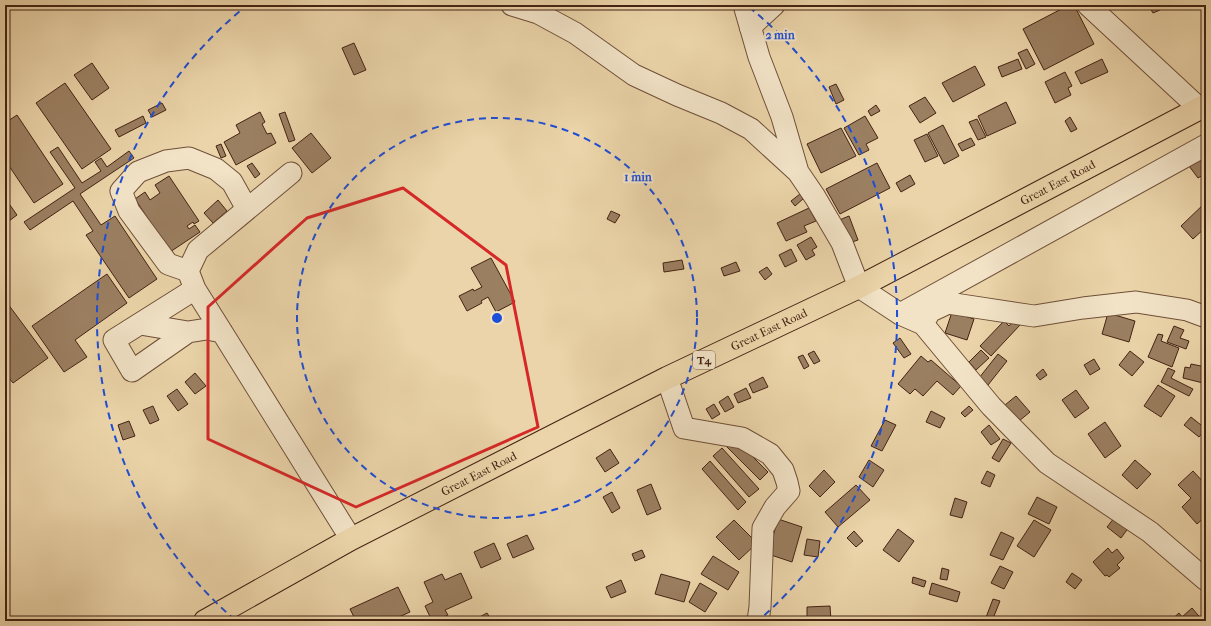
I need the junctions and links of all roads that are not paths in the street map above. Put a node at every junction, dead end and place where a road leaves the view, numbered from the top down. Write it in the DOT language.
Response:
graph roads {
  1 [pos="512,5"];
  2 [pos="744,5"];
  3 [pos="774,5"];
  4 [pos="1088,5"];
  5 [pos="548,12"];
  6 [pos="750,27"];
  7 [pos="1203,107"];
  8 [pos="1206,145"];
  9 [pos="798,172"];
  10 [pos="290,173"];
  11 [pos="247,209"];
  12 [pos="192,280"];
  13 [pos="859,288"];
  14 [pos="900,314"];
  15 [pos="1206,317"];
  16 [pos="140,324"];
  17 [pos="923,324"];
  18 [pos="188,332"];
  19 [pos="222,332"];
  20 [pos="667,378"];
  21 [pos="350,540"];
  22 [pos="1206,580"];
  23 [pos="205,621"];
  24 [pos="758,621"];
  1 -- 5 [label="street"];
  2 -- 6 [label="street"];
  3 -- 6 [label="street"];
  4 -- 7 [label="street"];
  5 -- 9 [label="street"];
  6 -- 9 [label="street"];
  7 -- 13 [label="highway, Great East Road / T4"];
  8 -- 14 [label="street"];
  9 -- 13 [label="street"];
  10 -- 11 [label="street"];
  11 -- 12 [label="street"];
  11 -- 12 [label="street"];
  12 -- 16 [label="street"];
  12 -- 19 [label="street"];
  13 -- 14 [label="street"];
  13 -- 20 [label="highway, Great East Road / T4"];
  14 -- 17 [label="street"];
  15 -- 17 [label="street"];
  16 -- 18 [label="street"];
  16 -- 18 [label="street"];
  17 -- 22 [label="street"];
  18 -- 19 [label="street"];
  19 -- 21 [label="street"];
  20 -- 21 [label="highway, Great East Road / T4"];
  20 -- 24 [label="street"];
  21 -- 23 [label="highway, Great East Road / T4"];
}
